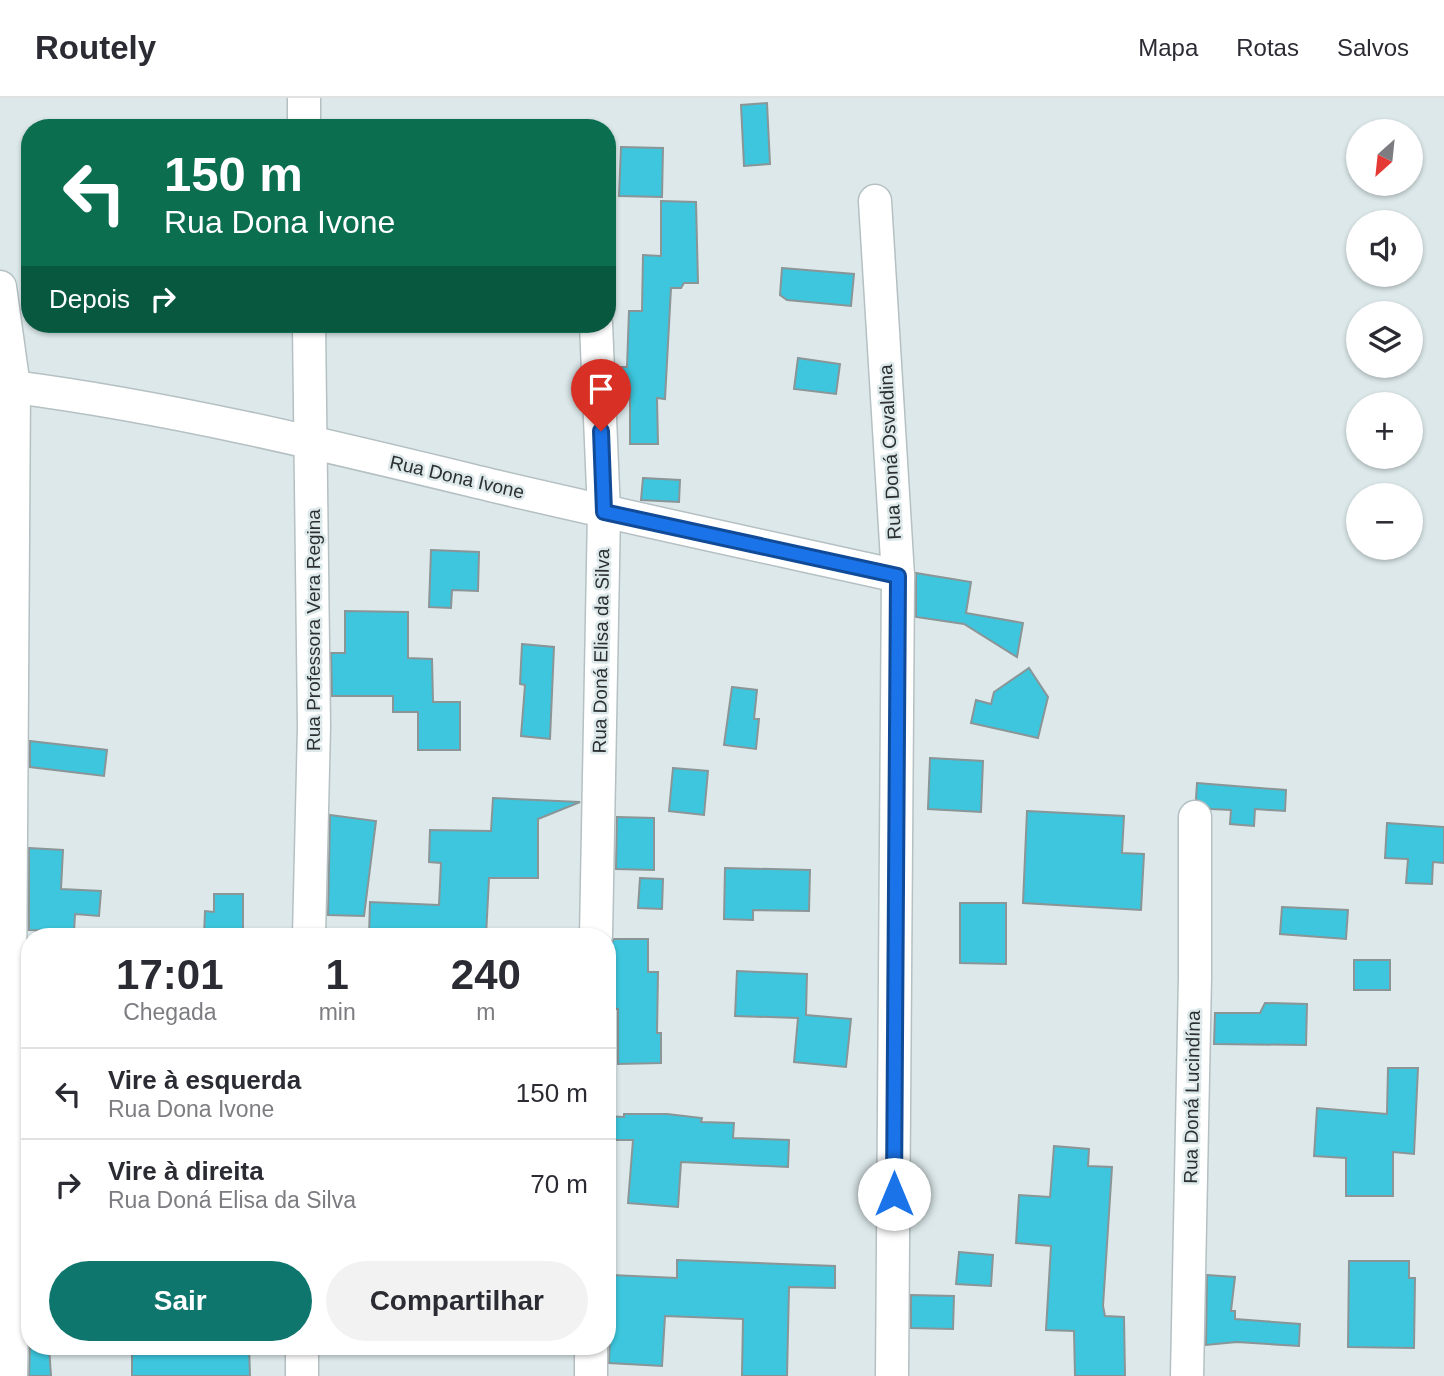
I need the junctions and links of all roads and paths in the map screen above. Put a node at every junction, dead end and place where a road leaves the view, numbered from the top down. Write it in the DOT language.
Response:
graph roads {
  1 [pos="304,98"];
  2 [pos="304,119"];
  3 [pos="876,201"];
  4 [pos="0,288"];
  5 [pos="309,333"];
  6 [pos="596,333"];
  7 [pos="15,387"];
  8 [pos="312,442"];
  9 [pos="604,512"];
  10 [pos="898,576"];
  11 [pos="1195,817"];
  12 [pos="309,928"];
  13 [pos="596,928"];
  14 [pos="302,1355"];
  15 [pos="591,1355"];
  16 [pos="11,1376"];
  17 [pos="302,1376"];
  18 [pos="591,1376"];
  19 [pos="892,1376"];
  20 [pos="1187,1376"];
  1 -- 2 [label="street"];
  3 -- 10 [label="street, Rua Doná Osvaldina"];
  4 -- 7 [label="street"];
  5 -- 8 [label="street, Rua Professora Vera Regina"];
  6 -- 9 [label="street, Rua Doná Elisa da Silva"];
  7 -- 8 [label="street, Rua Dona Ivone"];
  7 -- 16 [label="street"];
  8 -- 9 [label="street, Rua Dona Ivone"];
  8 -- 12 [label="street, Rua Professora Vera Regina"];
  9 -- 10 [label="street, Rua Dona Ivone"];
  9 -- 13 [label="street, Rua Doná Elisa da Silva"];
  10 -- 19 [label="street, Rua Doná Osvaldina"];
  11 -- 20 [label="street, Rua Doná Lucindína"];
  14 -- 17 [label="street"];
  15 -- 18 [label="street"];
}
